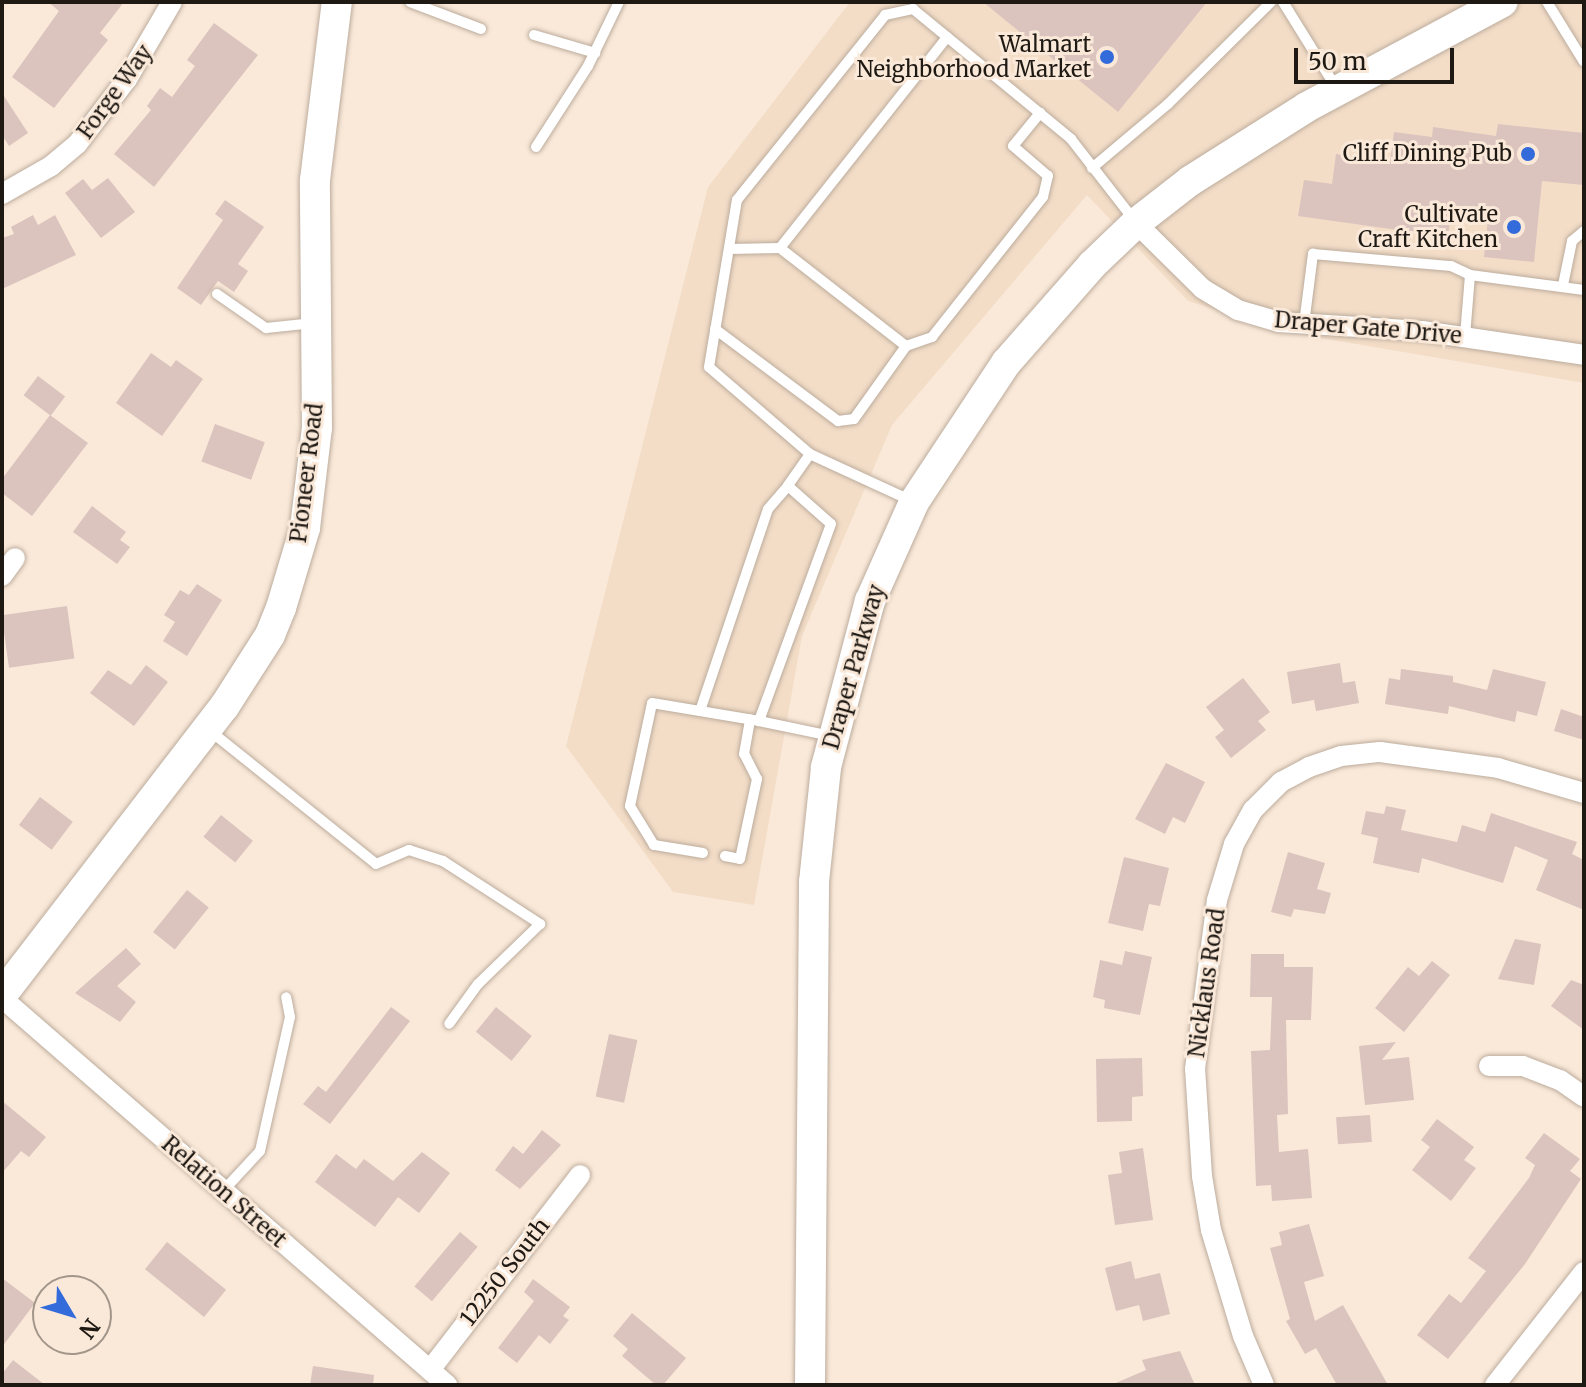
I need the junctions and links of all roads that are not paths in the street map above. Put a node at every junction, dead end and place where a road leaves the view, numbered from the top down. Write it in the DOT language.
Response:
graph roads {
  1 [pos="172,2"];
  2 [pos="337,2"];
  3 [pos="410,2"];
  4 [pos="619,2"];
  5 [pos="1271,2"];
  6 [pos="1283,2"];
  7 [pos="1503,2"];
  8 [pos="1547,2"];
  9 [pos="916,6"];
  10 [pos="481,29"];
  11 [pos="534,35"];
  12 [pos="947,37"];
  13 [pos="595,53"];
  14 [pos="1584,62"];
  15 [pos="1338,91"];
  16 [pos="1040,113"];
  17 [pos="536,147"];
  18 [pos="1092,168"];
  19 [pos="2,194"];
  20 [pos="1136,223"];
  21 [pos="1584,231"];
  22 [pos="780,248"];
  23 [pos="729,249"];
  24 [pos="1470,275"];
  25 [pos="1563,285"];
  26 [pos="1584,290"];
  27 [pos="217,294"];
  28 [pos="316,322"];
  29 [pos="1304,324"];
  30 [pos="715,329"];
  31 [pos="1465,336"];
  32 [pos="906,346"];
  33 [pos="1584,355"];
  34 [pos="810,454"];
  35 [pos="788,486"];
  36 [pos="914,502"];
  37 [pos="15,558"];
  38 [pos="2,576"];
  39 [pos="700,711"];
  40 [pos="754,720"];
  41 [pos="207,729"];
  42 [pos="833,736"];
  43 [pos="1584,793"];
  44 [pos="703,853"];
  45 [pos="725,856"];
  46 [pos="2,997"];
  47 [pos="286,997"];
  48 [pos="449,1024"];
  49 [pos="1489,1066"];
  50 [pos="1584,1097"];
  51 [pos="580,1175"];
  52 [pos="223,1191"];
  53 [pos="1584,1272"];
  54 [pos="430,1370"];
  55 [pos="447,1385"];
  56 [pos="810,1385"];
  57 [pos="1264,1385"];
  58 [pos="1495,1385"];
  1 -- 19 [label="street, Forge Way"];
  2 -- 28 [label="main road, Pioneer Road"];
  3 -- 10 [label="lane"];
  4 -- 13 [label="lane"];
  5 -- 18 [label="lane"];
  6 -- 15 [label="lane"];
  7 -- 15 [label="main road, Draper Parkway"];
  8 -- 14 [label="lane"];
  9 -- 12 [label="lane"];
  9 -- 23 [label="lane"];
  11 -- 13 [label="lane"];
  12 -- 16 [label="lane"];
  12 -- 22 [label="lane"];
  13 -- 17 [label="lane"];
  15 -- 20 [label="main road, Draper Parkway"];
  16 -- 18 [label="lane"];
  16 -- 32 [label="lane"];
  18 -- 20 [label="lane"];
  20 -- 29 [label="street, Draper Gate Drive"];
  20 -- 36 [label="main road, Draper Parkway"];
  21 -- 25 [label="lane"];
  22 -- 23 [label="lane"];
  22 -- 32 [label="lane"];
  23 -- 30 [label="lane"];
  24 -- 25 [label="lane"];
  24 -- 29 [label="lane"];
  24 -- 31 [label="lane"];
  25 -- 26 [label="lane"];
  27 -- 28 [label="lane"];
  28 -- 41 [label="main road, Pioneer Road"];
  29 -- 31 [label="street, Draper Gate Drive"];
  30 -- 32 [label="lane"];
  30 -- 34 [label="lane"];
  31 -- 33 [label="street, Draper Gate Drive"];
  34 -- 35 [label="lane"];
  34 -- 36 [label="lane"];
  35 -- 39 [label="lane"];
  35 -- 40 [label="lane"];
  36 -- 42 [label="main road, Draper Parkway"];
  37 -- 38 [label="street"];
  39 -- 40 [label="lane"];
  39 -- 44 [label="lane"];
  40 -- 42 [label="lane"];
  40 -- 45 [label="lane"];
  41 -- 46 [label="main road, Pioneer Road"];
  41 -- 48 [label="lane"];
  42 -- 56 [label="main road, Draper Parkway"];
  43 -- 57 [label="street, Nicklaus Road"];
  46 -- 52 [label="street, Relation Street"];
  47 -- 52 [label="lane"];
  49 -- 50 [label="street"];
  51 -- 54 [label="street, 12250 South"];
  52 -- 54 [label="street, Relation Street"];
  53 -- 58 [label="street"];
  54 -- 55 [label="street, Relation Street"];
}
